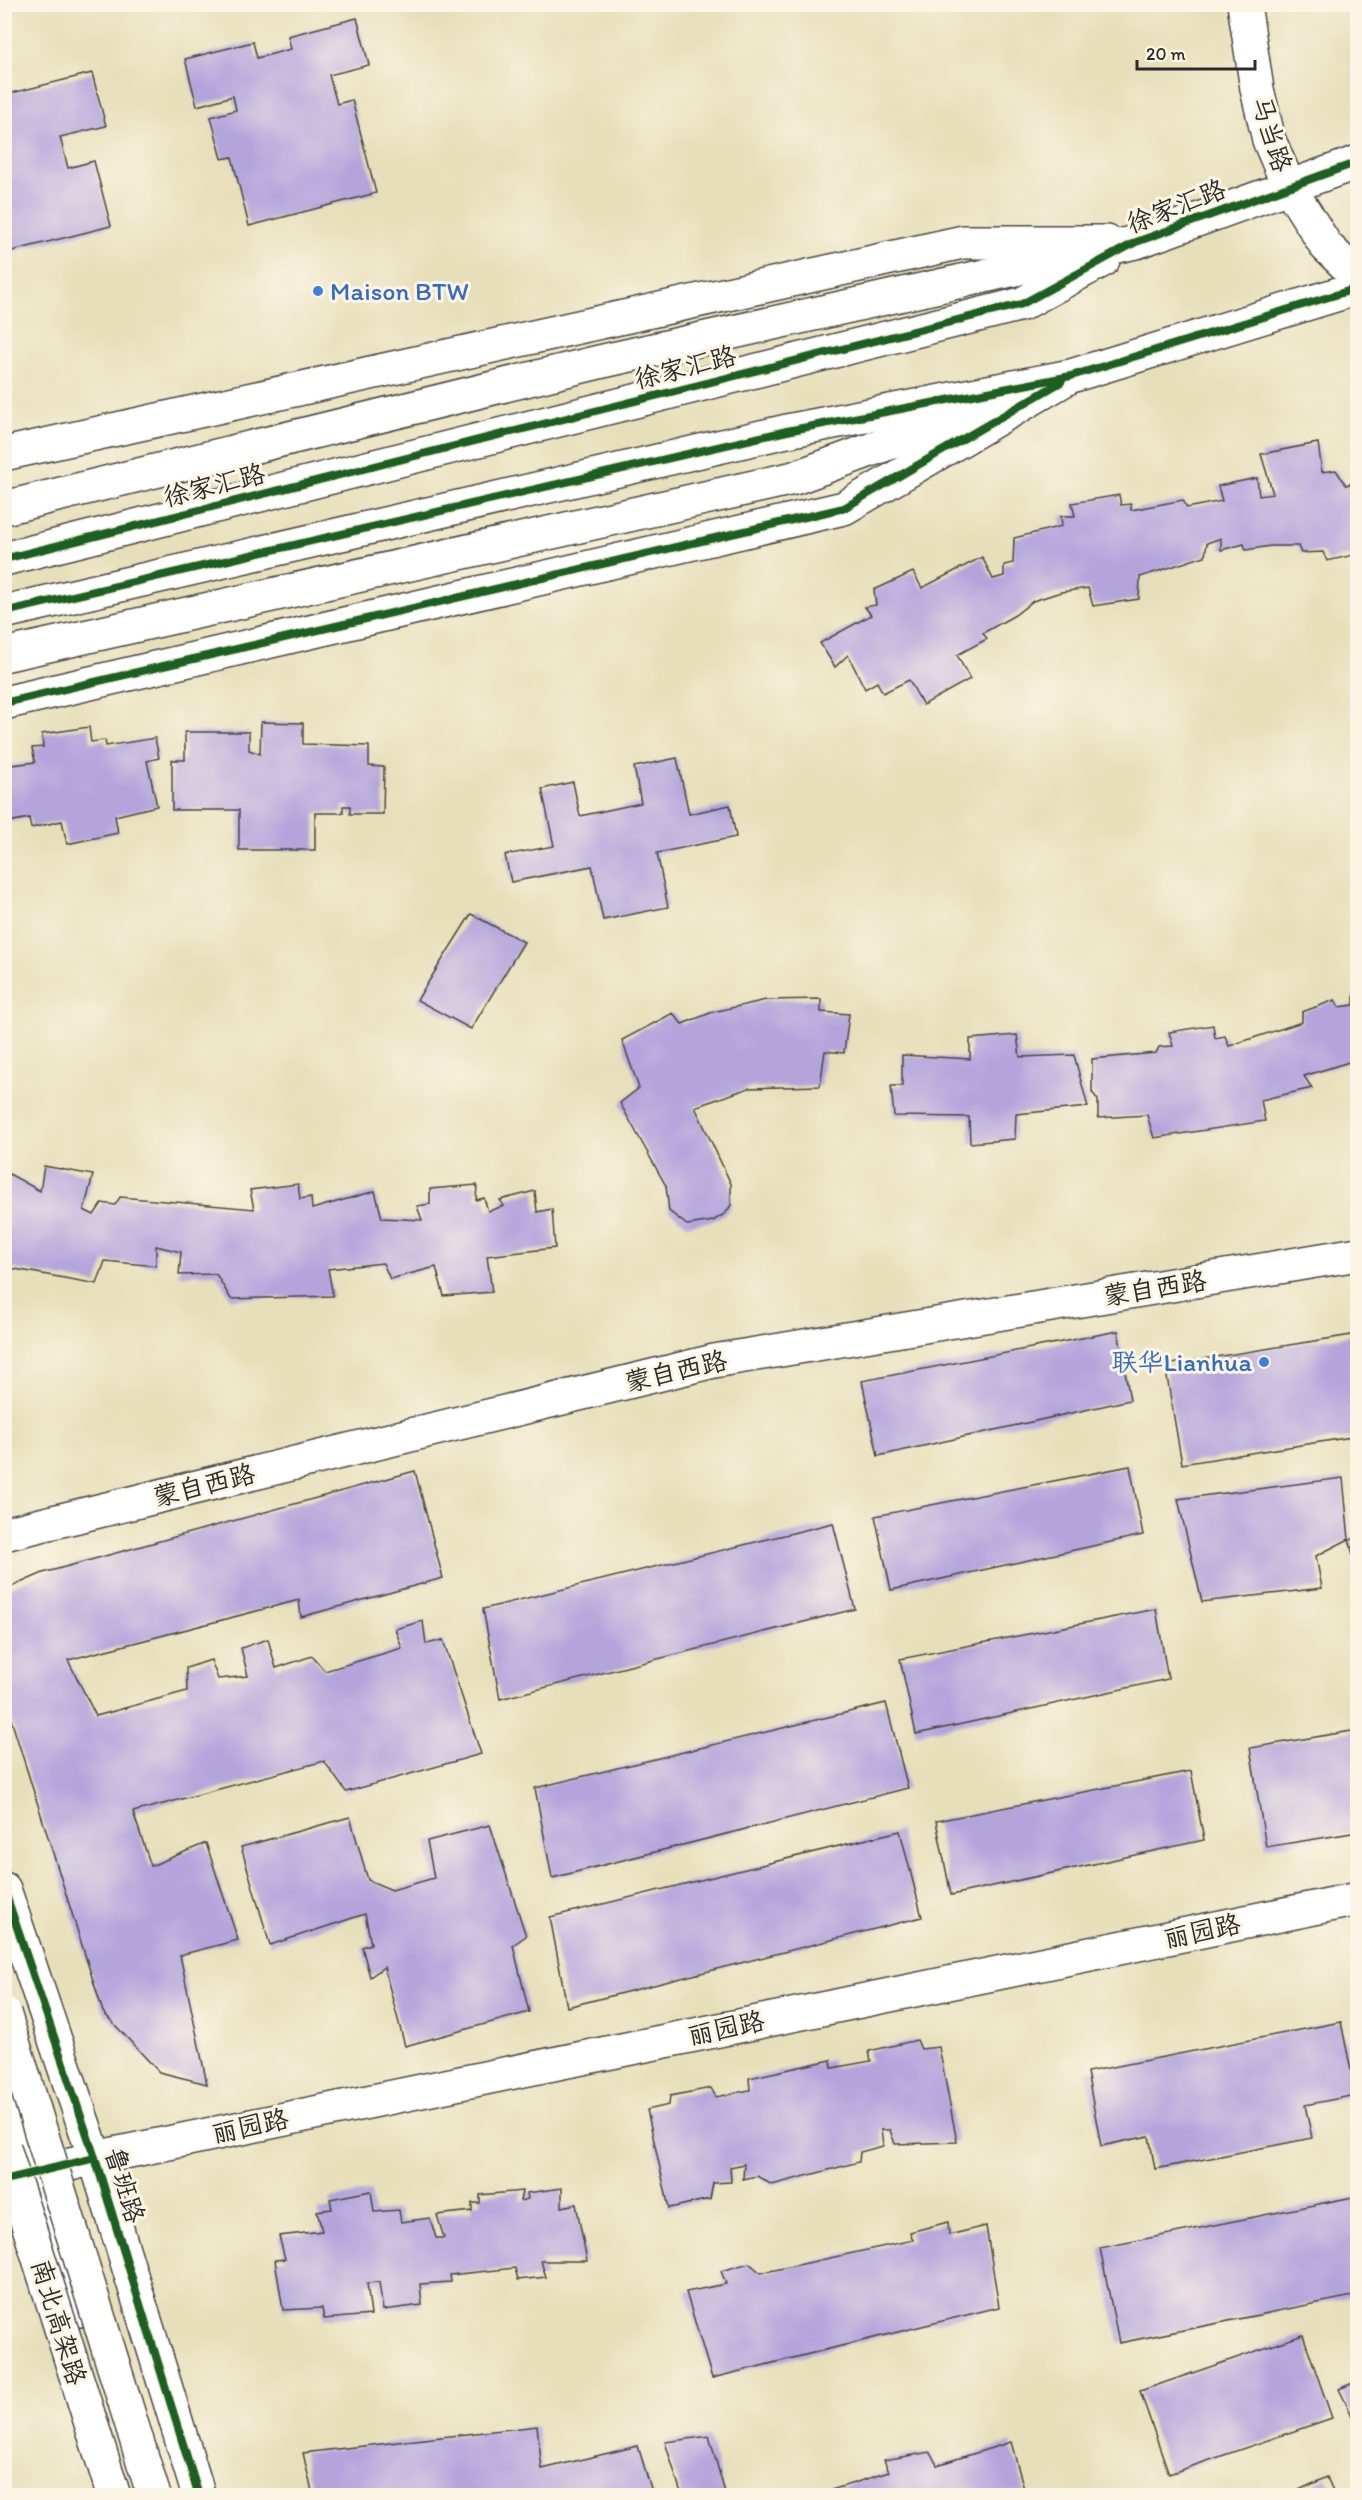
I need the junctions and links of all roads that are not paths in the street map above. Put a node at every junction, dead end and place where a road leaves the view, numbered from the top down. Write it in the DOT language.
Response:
graph roads {
  1 [pos="1244,4"];
  2 [pos="1358,162"];
  3 [pos="1289,187"];
  4 [pos="1136,242"];
  5 [pos="1358,277"];
  6 [pos="1358,288"];
  7 [pos="1071,376"];
  8 [pos="4,454"];
  9 [pos="4,508"];
  10 [pos="4,560"];
  11 [pos="4,612"];
  12 [pos="4,655"];
  13 [pos="4,703"];
  14 [pos="1358,1254"];
  15 [pos="4,1534"];
  16 [pos="4,1889"];
  17 [pos="1358,1899"];
  18 [pos="4,2013"];
  19 [pos="4,2078"];
  20 [pos="4,2148"];
  21 [pos="95,2158"];
  22 [pos="19,2173"];
  23 [pos="114,2496"];
  24 [pos="145,2496"];
  25 [pos="154,2496"];
  26 [pos="199,2496"];
  1 -- 3 [label="main road, 马当路"];
  2 -- 3 [label="main road, 徐家汇路"];
  3 -- 4 [label="main road, 徐家汇路"];
  3 -- 5 [label="main road, 马当路"];
  4 -- 8 [label="main road"];
  4 -- 9 [label="main road, 徐家汇路"];
  4 -- 10 [label="main road, 徐家汇路"];
  6 -- 7 [label="main road"];
  7 -- 11 [label="main road"];
  7 -- 12 [label="main road"];
  7 -- 13 [label="main road"];
  14 -- 15 [label="main road, 蒙自西路"];
  16 -- 21 [label="main road, 鲁班路"];
  17 -- 21 [label="main road, 丽园路"];
  18 -- 25 [label="main road, bridge"];
  19 -- 22 [label="main road"];
  20 -- 23 [label="main road, 南北高架路, bridge"];
  21 -- 22 [label="main road, 丽园路"];
  21 -- 26 [label="main road, 鲁班路"];
  22 -- 24 [label="main road"];
}
